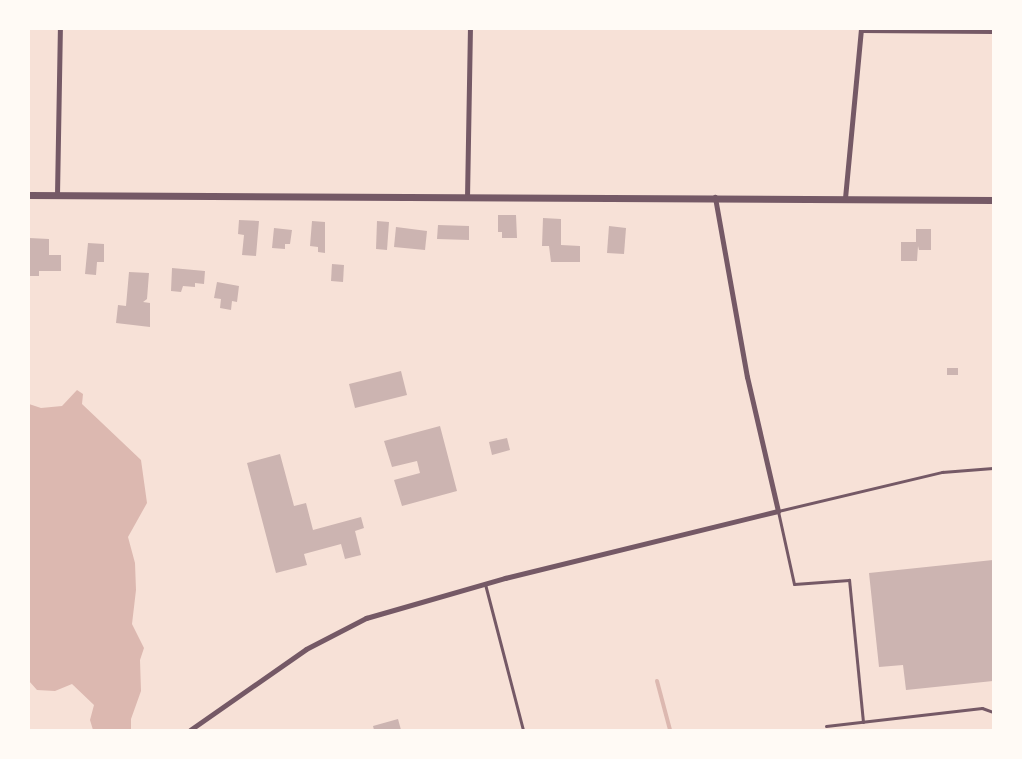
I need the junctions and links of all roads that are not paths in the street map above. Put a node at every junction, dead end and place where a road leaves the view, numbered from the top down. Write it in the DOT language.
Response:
graph roads {
  1 [pos="60,29"];
  2 [pos="470,29"];
  3 [pos="861,29"];
  4 [pos="993,31"];
  5 [pos="29,195"];
  6 [pos="57,195"];
  7 [pos="714,197"];
  8 [pos="467,198"];
  9 [pos="845,198"];
  10 [pos="993,200"];
  11 [pos="993,468"];
  12 [pos="778,511"];
  13 [pos="485,584"];
  14 [pos="993,712"];
  15 [pos="863,722"];
  16 [pos="826,726"];
  17 [pos="190,730"];
  18 [pos="523,730"];
  1 -- 6 [label="street"];
  2 -- 8 [label="street"];
  3 -- 4 [label="street"];
  3 -- 9 [label="street"];
  5 -- 6 [label="street"];
  6 -- 8 [label="street"];
  7 -- 8 [label="street"];
  7 -- 9 [label="street"];
  7 -- 12 [label="street"];
  9 -- 10 [label="street"];
  11 -- 12 [label="lane"];
  12 -- 13 [label="street"];
  12 -- 15 [label="lane"];
  13 -- 17 [label="street"];
  13 -- 18 [label="lane"];
  14 -- 15 [label="lane"];
  15 -- 16 [label="lane"];
}
